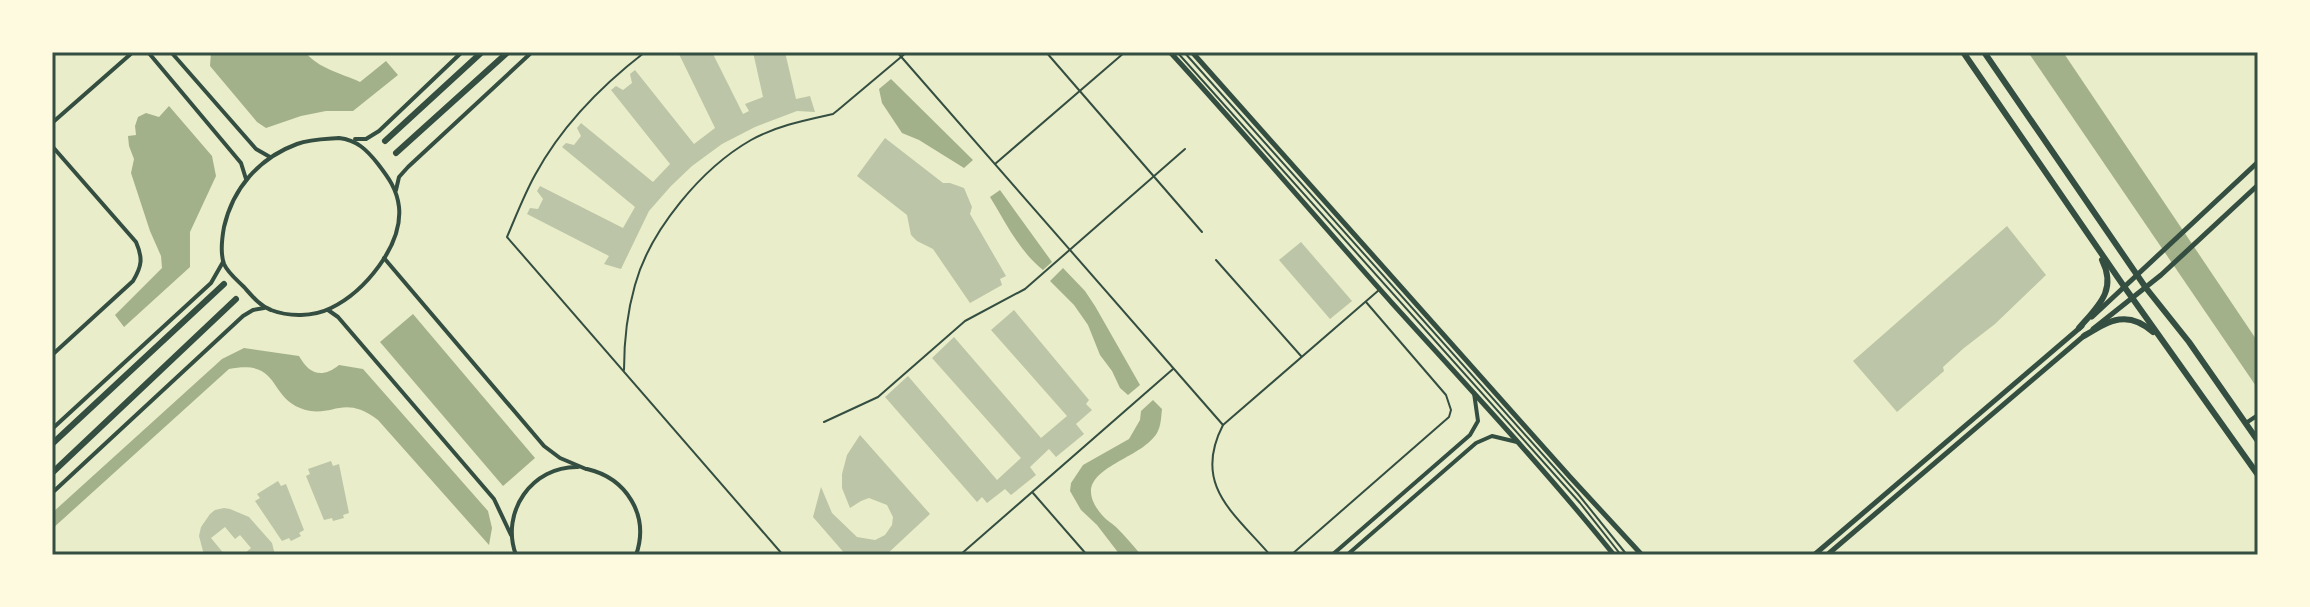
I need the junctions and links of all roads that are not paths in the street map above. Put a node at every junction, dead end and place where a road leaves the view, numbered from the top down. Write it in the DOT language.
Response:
graph roads {
  1 [pos="133,52"];
  2 [pos="148,52"];
  3 [pos="171,52"];
  4 [pos="462,52"];
  5 [pos="482,52"];
  6 [pos="508,52"];
  7 [pos="532,52"];
  8 [pos="645,52"];
  9 [pos="897,52"];
  10 [pos="907,52"];
  11 [pos="1046,52"];
  12 [pos="1125,52"];
  13 [pos="1170,52"];
  14 [pos="1177,52"];
  15 [pos="1184,52"];
  16 [pos="1192,52"];
  17 [pos="1963,52"];
  18 [pos="1984,52"];
  19 [pos="901,57"];
  20 [pos="1080,91"];
  21 [pos="52,123"];
  22 [pos="349,139"];
  23 [pos="385,141"];
  24 [pos="52,146"];
  25 [pos="1185,149"];
  26 [pos="396,153"];
  27 [pos="270,157"];
  28 [pos="2258,162"];
  29 [pos="994,165"];
  30 [pos="1154,177"];
  31 [pos="246,180"];
  32 [pos="2258,185"];
  33 [pos="396,190"];
  34 [pos="1202,232"];
  35 [pos="2091,239"];
  36 [pos="1070,251"];
  37 [pos="384,258"];
  38 [pos="1216,260"];
  39 [pos="223,262"];
  40 [pos="2137,275"];
  41 [pos="224,284"];
  42 [pos="2125,288"];
  43 [pos="2146,288"];
  44 [pos="1380,289"];
  45 [pos="2132,297"];
  46 [pos="236,299"];
  47 [pos="1365,301"];
  48 [pos="264,308"];
  49 [pos="328,310"];
  50 [pos="2079,328"];
  51 [pos="2084,336"];
  52 [pos="2166,346"];
  53 [pos="52,355"];
  54 [pos="1301,357"];
  55 [pos="1173,369"];
  56 [pos="624,372"];
  57 [pos="1474,393"];
  58 [pos="2258,415"];
  59 [pos="824,422"];
  60 [pos="2246,423"];
  61 [pos="1223,425"];
  62 [pos="52,429"];
  63 [pos="2258,441"];
  64 [pos="1517,442"];
  65 [pos="52,444"];
  66 [pos="586,469"];
  67 [pos="52,473"];
  68 [pos="2258,475"];
  69 [pos="1571,478"];
  70 [pos="1032,492"];
  71 [pos="52,493"];
  72 [pos="1578,494"];
  73 [pos="511,535"];
  74 [pos="516,555"];
  75 [pos="636,555"];
  76 [pos="783,555"];
  77 [pos="960,555"];
  78 [pos="1087,555"];
  79 [pos="1270,555"];
  80 [pos="1291,555"];
  81 [pos="1332,555"];
  82 [pos="1347,555"];
  83 [pos="1614,555"];
  84 [pos="1621,555"];
  85 [pos="1627,555"];
  86 [pos="1642,555"];
  87 [pos="1814,555"];
  88 [pos="1827,555"];
  1 -- 21 [label="street"];
  2 -- 31 [label="street"];
  3 -- 27 [label="street"];
  4 -- 22 [label="street"];
  5 -- 23 [label="main road"];
  6 -- 26 [label="main road"];
  7 -- 33 [label="street"];
  8 -- 56 [label="lane"];
  9 -- 19 [label="lane"];
  10 -- 19 [label="lane"];
  11 -- 20 [label="lane"];
  12 -- 20 [label="lane"];
  13 -- 44 [label="main road"];
  14 -- 84 [label="lane"];
  15 -- 72 [label="lane"];
  16 -- 69 [label="main road"];
  17 -- 35 [label="main road"];
  18 -- 40 [label="main road"];
  19 -- 29 [label="lane"];
  19 -- 56 [label="lane"];
  20 -- 29 [label="lane"];
  20 -- 30 [label="lane"];
  22 -- 27 [label="street"];
  22 -- 33 [label="street"];
  24 -- 53 [label="street"];
  25 -- 30 [label="lane"];
  27 -- 31 [label="street"];
  28 -- 40 [label="main road"];
  29 -- 36 [label="lane"];
  30 -- 34 [label="lane"];
  30 -- 36 [label="lane"];
  31 -- 39 [label="street"];
  32 -- 43 [label="main road"];
  33 -- 37 [label="street"];
  35 -- 42 [label="main road"];
  35 -- 50 [label="main road"];
  36 -- 55 [label="lane"];
  36 -- 59 [label="lane"];
  37 -- 49 [label="street"];
  37 -- 66 [label="street"];
  38 -- 54 [label="lane"];
  39 -- 48 [label="street"];
  39 -- 62 [label="street"];
  40 -- 42 [label="main road"];
  40 -- 43 [label="main road"];
  41 -- 65 [label="main road"];
  42 -- 45 [label="main road"];
  42 -- 50 [label="main road"];
  43 -- 45 [label="main road"];
  43 -- 60 [label="main road"];
  44 -- 47 [label="lane"];
  44 -- 57 [label="main road"];
  45 -- 51 [label="main road"];
  45 -- 52 [label="main road"];
  46 -- 67 [label="main road"];
  47 -- 54 [label="lane"];
  47 -- 80 [label="lane"];
  48 -- 49 [label="street"];
  48 -- 71 [label="street"];
  49 -- 73 [label="street"];
  50 -- 87 [label="main road"];
  51 -- 52 [label="main road"];
  51 -- 88 [label="main road"];
  52 -- 68 [label="main road"];
  54 -- 61 [label="lane"];
  55 -- 61 [label="lane"];
  55 -- 70 [label="lane"];
  56 -- 76 [label="lane"];
  57 -- 64 [label="main road"];
  57 -- 81 [label="street"];
  58 -- 60 [label="street"];
  60 -- 63 [label="main road"];
  61 -- 79 [label="lane"];
  64 -- 82 [label="street"];
  64 -- 83 [label="main road"];
  66 -- 73 [label="street"];
  66 -- 75 [label="street"];
  69 -- 72 [label="lane"];
  69 -- 86 [label="main road"];
  70 -- 77 [label="lane"];
  70 -- 78 [label="lane"];
  72 -- 85 [label="lane"];
  73 -- 74 [label="street"];
}
